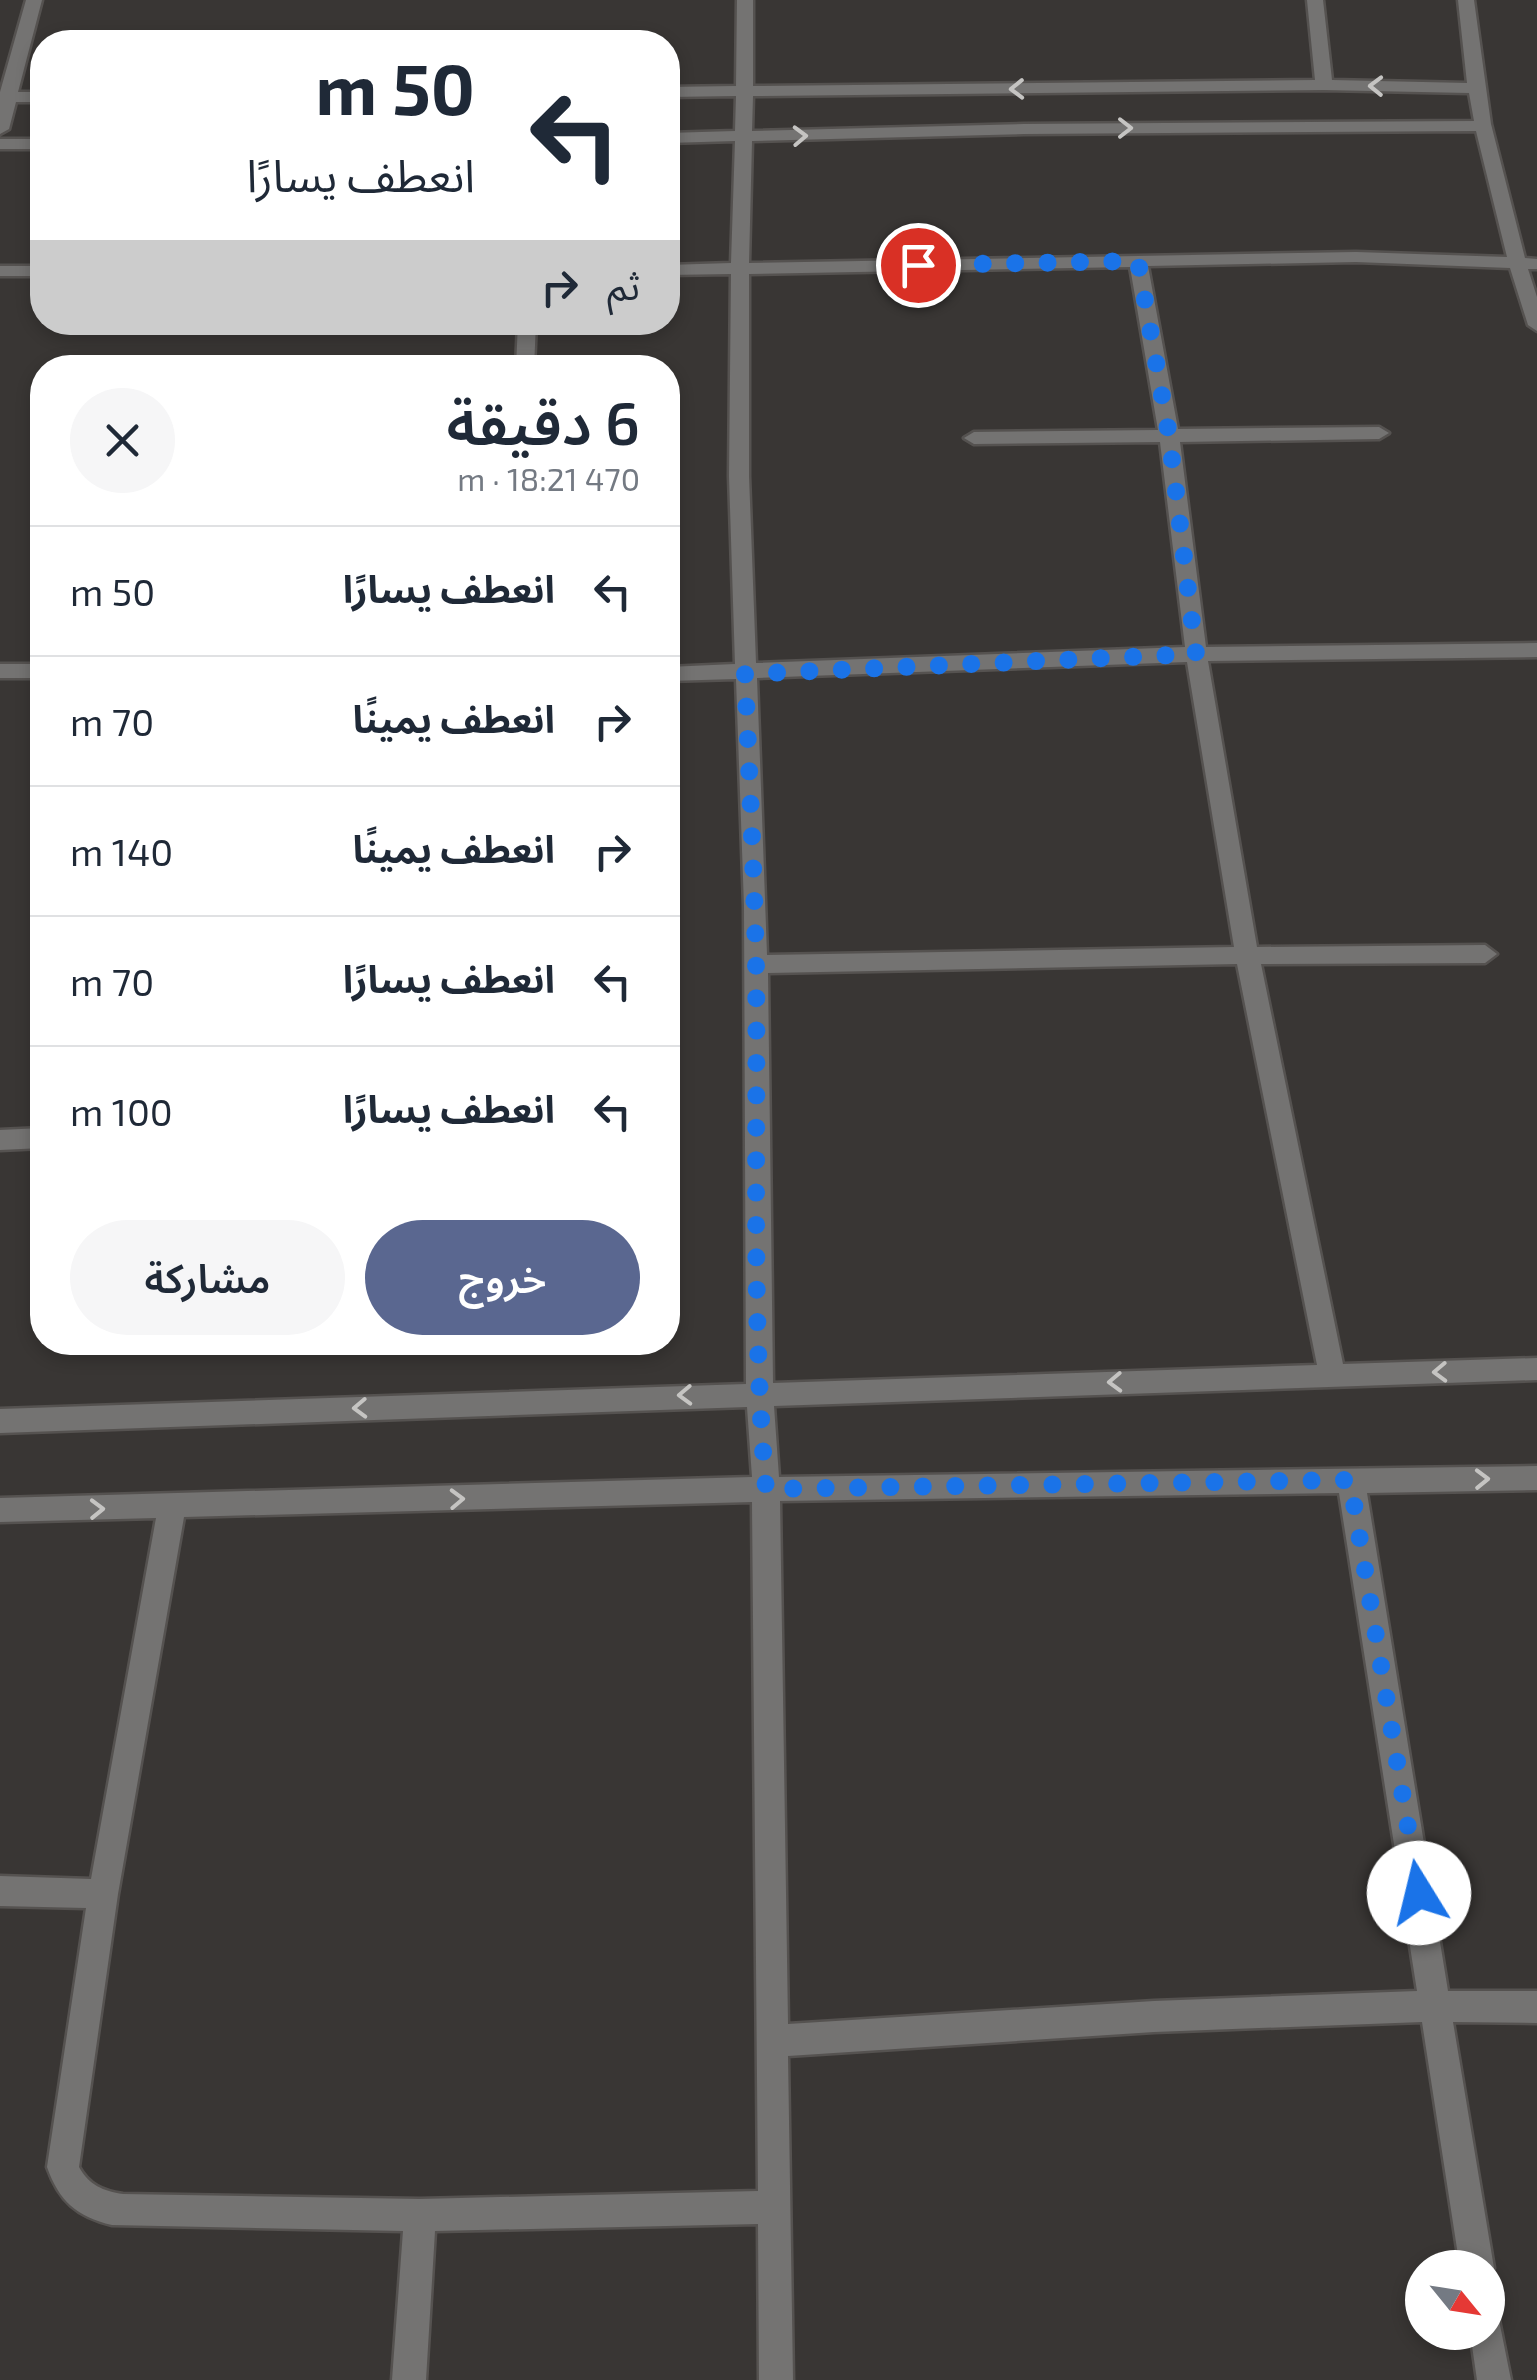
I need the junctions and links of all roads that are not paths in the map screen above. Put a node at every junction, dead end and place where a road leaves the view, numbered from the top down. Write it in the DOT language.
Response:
graph roads {
  1 [pos="34,0"];
  2 [pos="745,0"];
  3 [pos="1314,0"];
  4 [pos="1466,0"];
  5 [pos="1324,85"];
  6 [pos="1474,88"];
  7 [pos="680,92"];
  8 [pos="746,92"];
  9 [pos="30,96"];
  10 [pos="4,97"];
  11 [pos="1483,126"];
  12 [pos="0,129"];
  13 [pos="680,138"];
  14 [pos="746,138"];
  15 [pos="0,144"];
  16 [pos="30,144"];
  17 [pos="1138,261"];
  18 [pos="1516,262"];
  19 [pos="1537,264"];
  20 [pos="741,269"];
  21 [pos="0,270"];
  22 [pos="30,270"];
  23 [pos="680,270"];
  24 [pos="1537,325"];
  25 [pos="1379,432"];
  26 [pos="1169,435"];
  27 [pos="974,438"];
  28 [pos="1537,650"];
  29 [pos="1196,654"];
  30 [pos="30,671"];
  31 [pos="0,672"];
  32 [pos="680,674"];
  33 [pos="745,674"];
  34 [pos="1485,954"];
  35 [pos="1247,955"];
  36 [pos="756,964"];
  37 [pos="30,1139"];
  38 [pos="0,1140"];
  39 [pos="1537,1369"];
  40 [pos="1332,1375"];
  41 [pos="758,1393"];
  42 [pos="0,1422"];
  43 [pos="1537,1478"];
  44 [pos="1350,1480"];
  45 [pos="766,1489"];
  46 [pos="172,1508"];
  47 [pos="0,1510"];
  48 [pos="0,1890"];
  49 [pos="103,1894"];
  50 [pos="1438,2006"];
  51 [pos="1537,2008"];
  52 [pos="772,2041"];
  53 [pos="775,2207"];
  54 [pos="420,2214"];
  55 [pos="1474,2250"];
  56 [pos="1490,2350"];
  57 [pos="409,2380"];
  58 [pos="776,2380"];
  59 [pos="1494,2380"];
  1 -- 10 [label="street"];
  2 -- 8 [label="street"];
  3 -- 5 [label="street"];
  4 -- 6 [label="street"];
  6 -- 5 [label="street, one-way"];
  5 -- 8 [label="street, one-way"];
  6 -- 11 [label="street"];
  7 -- 8 [label="street"];
  8 -- 14 [label="street"];
  9 -- 10 [label="street"];
  10 -- 12 [label="street"];
  14 -- 11 [label="street, one-way"];
  11 -- 18 [label="street"];
  13 -- 14 [label="street"];
  14 -- 20 [label="street"];
  15 -- 16 [label="street"];
  17 -- 18 [label="street"];
  17 -- 20 [label="street"];
  17 -- 26 [label="street"];
  18 -- 19 [label="street"];
  18 -- 24 [label="street"];
  20 -- 23 [label="street"];
  20 -- 33 [label="street"];
  21 -- 22 [label="street"];
  25 -- 26 [label="street"];
  26 -- 27 [label="street"];
  26 -- 29 [label="street"];
  28 -- 29 [label="street"];
  29 -- 33 [label="street"];
  29 -- 35 [label="street"];
  30 -- 31 [label="street"];
  32 -- 33 [label="street"];
  33 -- 36 [label="street"];
  34 -- 35 [label="street"];
  35 -- 36 [label="street"];
  35 -- 40 [label="street"];
  36 -- 41 [label="street"];
  37 -- 38 [label="street"];
  39 -- 40 [label="street, one-way"];
  40 -- 41 [label="street, one-way"];
  41 -- 42 [label="street, one-way"];
  41 -- 45 [label="street"];
  44 -- 43 [label="street, one-way"];
  44 -- 45 [label="street"];
  44 -- 50 [label="street"];
  46 -- 45 [label="street, one-way"];
  45 -- 52 [label="street"];
  47 -- 46 [label="street, one-way"];
  46 -- 49 [label="street"];
  48 -- 49 [label="street"];
  49 -- 54 [label="street"];
  50 -- 51 [label="street"];
  50 -- 52 [label="street"];
  50 -- 55 [label="street"];
  52 -- 53 [label="street"];
  53 -- 54 [label="street"];
  53 -- 58 [label="street"];
  54 -- 57 [label="street"];
  56 -- 59 [label="street"];
}
